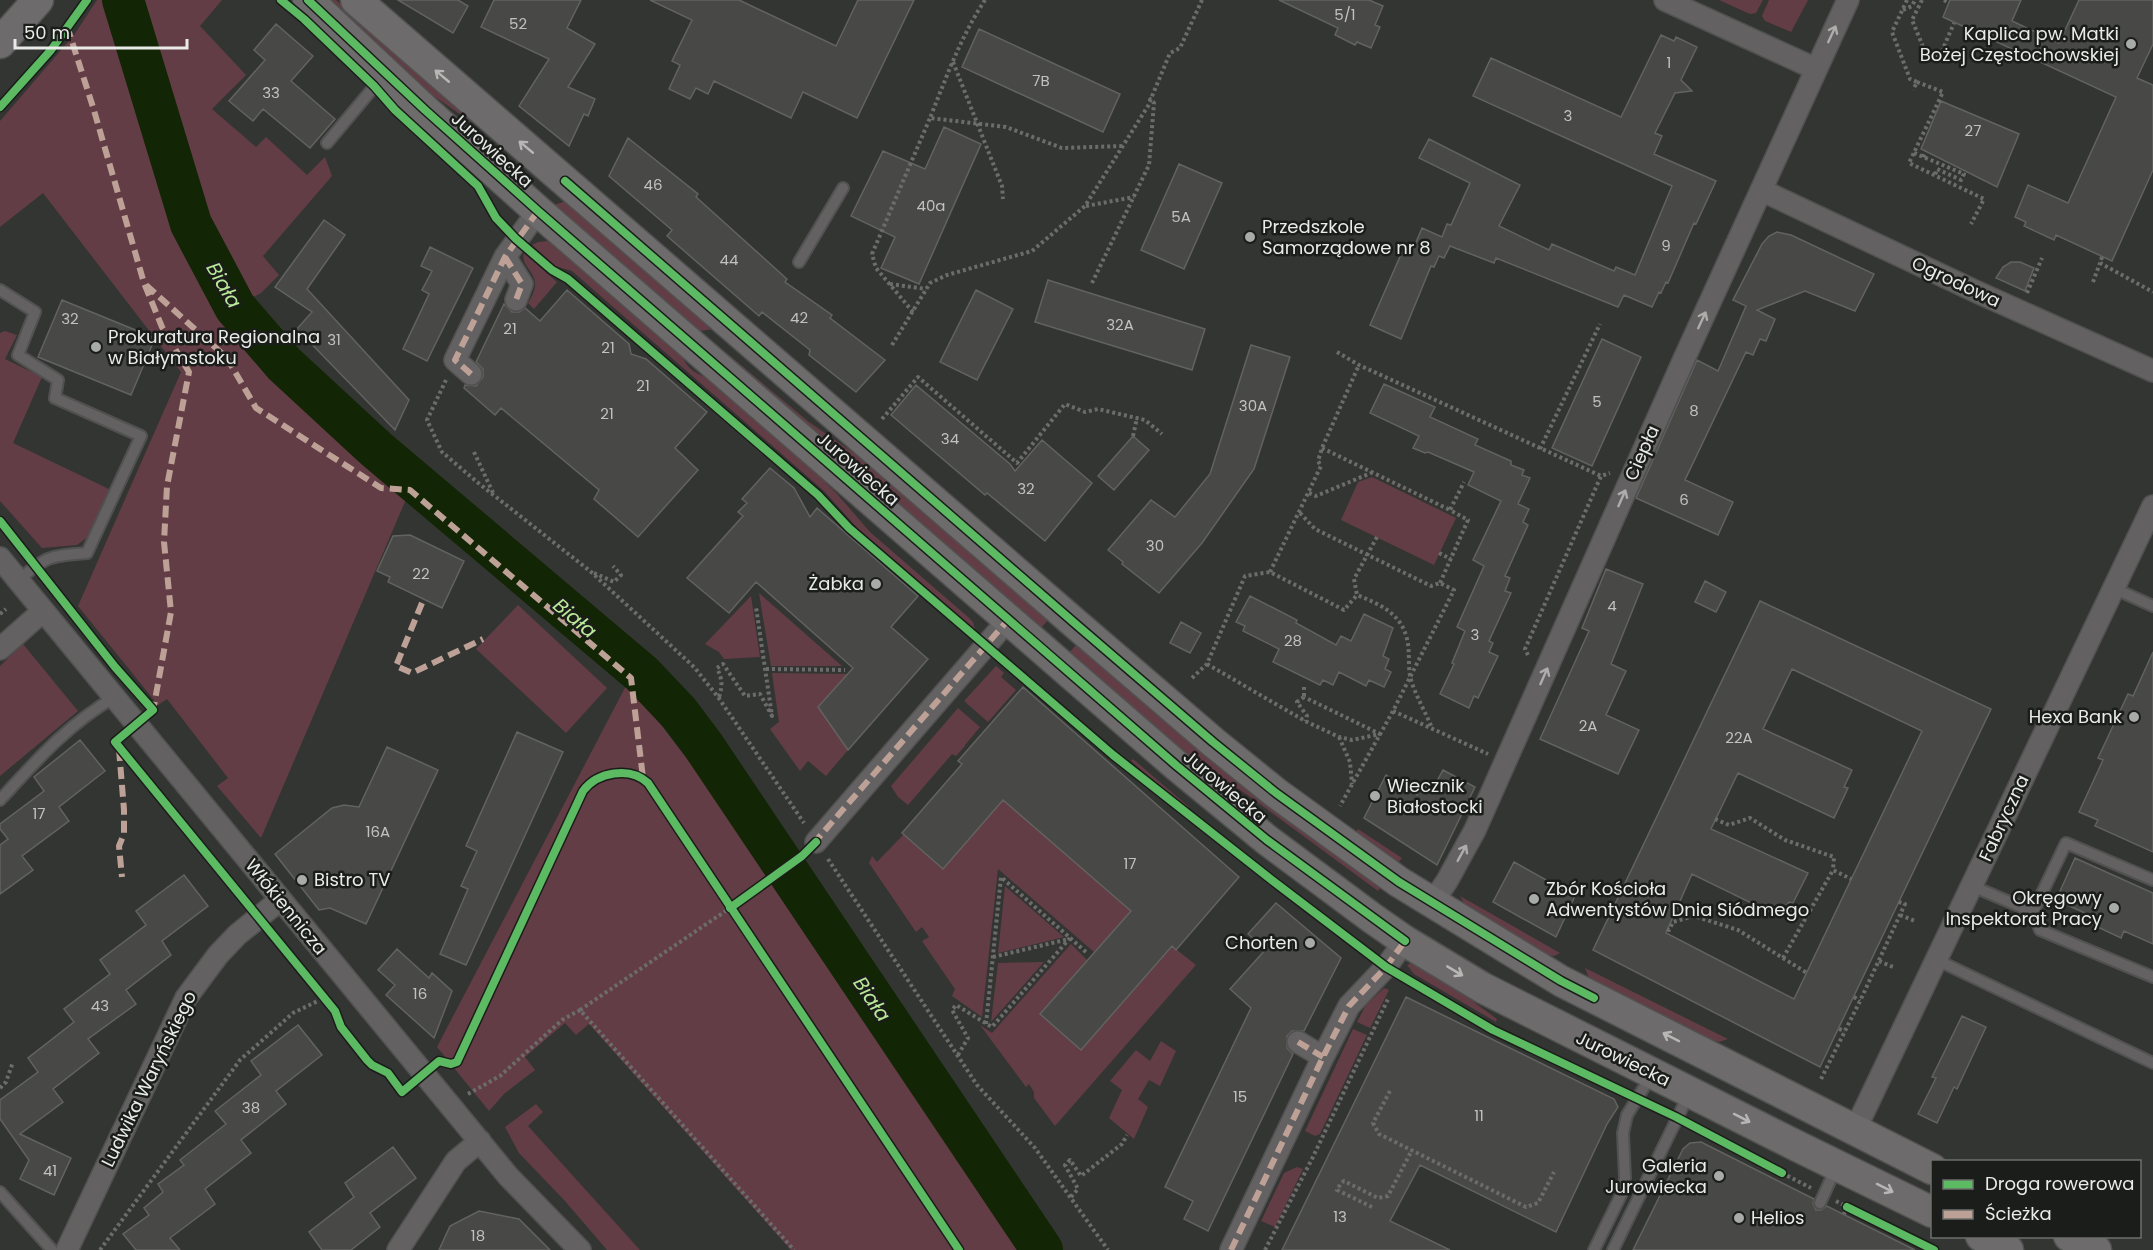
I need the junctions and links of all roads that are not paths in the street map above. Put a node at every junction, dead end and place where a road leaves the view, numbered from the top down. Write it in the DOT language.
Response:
graph roads {
  1 [pos="38,0"];
  2 [pos="308,0"];
  3 [pos="356,0"];
  4 [pos="1665,0"];
  5 [pos="1848,0"];
  6 [pos="1692,6"];
  7 [pos="0,44"];
  8 [pos="1816,69"];
  9 [pos="387,72"];
  10 [pos="327,143"];
  11 [pos="565,181"];
  12 [pos="843,188"];
  13 [pos="1761,190"];
  14 [pos="538,211"];
  15 [pos="504,257"];
  16 [pos="799,262"];
  17 [pos="0,290"];
  18 [pos="516,300"];
  19 [pos="739,332"];
  20 [pos="709,360"];
  21 [pos="463,367"];
  22 [pos="2153,371"];
  23 [pos="2153,506"];
  24 [pos="0,558"];
  25 [pos="19,580"];
  26 [pos="2114,588"];
  27 [pos="2153,606"];
  28 [pos="43,611"];
  29 [pos="1008,620"];
  30 [pos="0,649"];
  31 [pos="115,697"];
  32 [pos="0,800"];
  33 [pos="816,842"];
  34 [pos="2153,880"];
  35 [pos="1972,886"];
  36 [pos="280,900"];
  37 [pos="1432,903"];
  38 [pos="2034,912"];
  39 [pos="1405,941"];
  40 [pos="1937,960"];
  41 [pos="2153,977"];
  42 [pos="1298,1042"];
  43 [pos="1323,1057"];
  44 [pos="1723,1063"];
  45 [pos="2153,1063"];
  46 [pos="1653,1073"];
  47 [pos="1690,1091"];
  48 [pos="1855,1130"];
  49 [pos="480,1141"];
  50 [pos="1838,1165"];
  51 [pos="1931,1168"];
  52 [pos="0,1192"];
  53 [pos="1820,1203"];
  54 [pos="1931,1212"];
  55 [pos="1985,1238"];
  56 [pos="2073,1238"];
  57 [pos="52,1250"];
  58 [pos="66,1250"];
  59 [pos="398,1250"];
  60 [pos="580,1250"];
  61 [pos="1231,1250"];
  62 [pos="1594,1250"];
  63 [pos="1612,1250"];
  64 [pos="2008,1250"];
  65 [pos="2096,1250"];
  1 -- 7 [label="street"];
  2 -- 9 [label="street, Jurowiecka"];
  11 -- 3 [label="street, Jurowiecka, one-way"];
  4 -- 6 [label="street"];
  8 -- 5 [label="street, Ciepła, one-way"];
  6 -- 8 [label="street"];
  8 -- 13 [label="street, Ciepła"];
  9 -- 10 [label="lane"];
  9 -- 14 [label="street, Jurowiecka"];
  11 -- 14 [label="street"];
  11 -- 19 [label="street, Jurowiecka"];
  12 -- 16 [label="lane"];
  13 -- 22 [label="street, Ogrodowa"];
  37 -- 13 [label="street, Ciepła, one-way"];
  14 -- 15 [label="street"];
  14 -- 20 [label="street, Jurowiecka"];
  15 -- 18 [label="street"];
  15 -- 21 [label="street"];
  17 -- 25 [label="lane"];
  19 -- 20 [label="street"];
  19 -- 37 [label="street, Jurowiecka"];
  20 -- 29 [label="street, Jurowiecka"];
  23 -- 26 [label="street, Fabryczna"];
  24 -- 25 [label="street, Włókiennicza"];
  25 -- 28 [label="street, Włókiennicza"];
  26 -- 27 [label="lane"];
  26 -- 35 [label="street, Fabryczna"];
  28 -- 30 [label="street"];
  28 -- 31 [label="street, Włókiennicza"];
  29 -- 33 [label="street"];
  29 -- 39 [label="street, Jurowiecka"];
  31 -- 32 [label="lane"];
  31 -- 36 [label="street, Włókiennicza"];
  34 -- 38 [label="lane"];
  35 -- 38 [label="lane"];
  35 -- 40 [label="street, Fabryczna"];
  36 -- 49 [label="street, Włókiennicza"];
  36 -- 58 [label="street, Ludwika Waryńskiego"];
  37 -- 39 [label="street"];
  44 -- 37 [label="street, Jurowiecka, one-way"];
  38 -- 41 [label="lane"];
  39 -- 43 [label="street"];
  39 -- 46 [label="street, Jurowiecka, one-way"];
  40 -- 45 [label="lane"];
  40 -- 48 [label="street, Fabryczna"];
  42 -- 43 [label="street"];
  43 -- 61 [label="street"];
  44 -- 47 [label="street, Jurowiecka"];
  44 -- 48 [label="street, Jurowiecka"];
  46 -- 47 [label="street, Jurowiecka"];
  46 -- 62 [label="lane"];
  47 -- 50 [label="street, Jurowiecka, one-way"];
  47 -- 63 [label="lane"];
  48 -- 50 [label="street"];
  48 -- 51 [label="street, Jurowiecka"];
  49 -- 59 [label="street"];
  49 -- 60 [label="street, Włókiennicza"];
  50 -- 53 [label="lane"];
  50 -- 54 [label="street, Jurowiecka, one-way"];
  52 -- 57 [label="lane"];
  55 -- 64 [label="street"];
  56 -- 65 [label="street"];
}
